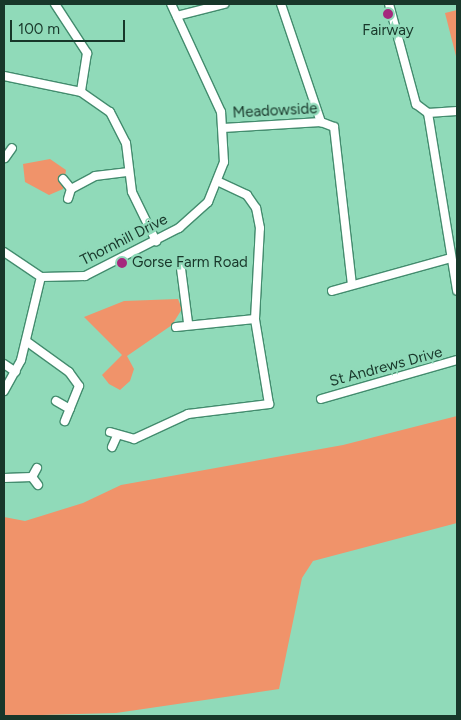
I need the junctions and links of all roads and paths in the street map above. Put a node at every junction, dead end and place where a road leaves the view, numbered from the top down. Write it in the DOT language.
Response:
graph roads {
  1 [pos="55,4"];
  2 [pos="172,4"];
  3 [pos="224,4"];
  4 [pos="281,4"];
  5 [pos="388,4"];
  6 [pos="177,16"];
  7 [pos="4,76"];
  8 [pos="81,92"];
  9 [pos="457,112"];
  10 [pos="428,113"];
  11 [pos="321,122"];
  12 [pos="223,128"];
  13 [pos="12,148"];
  14 [pos="4,158"];
  15 [pos="13,164"];
  16 [pos="127,172"];
  17 [pos="63,179"];
  18 [pos="219,182"];
  19 [pos="71,189"];
  20 [pos="68,199"];
  21 [pos="156,241"];
  22 [pos="4,252"];
  23 [pos="450,258"];
  24 [pos="180,261"];
  25 [pos="41,277"];
  26 [pos="352,284"];
  27 [pos="332,291"];
  28 [pos="457,291"];
  29 [pos="256,319"];
  30 [pos="188,323"];
  31 [pos="176,327"];
  32 [pos="26,340"];
  33 [pos="457,360"];
  34 [pos="4,364"];
  35 [pos="16,372"];
  36 [pos="4,391"];
  37 [pos="321,399"];
  38 [pos="56,401"];
  39 [pos="70,409"];
  40 [pos="65,421"];
  41 [pos="112,447"];
  42 [pos="37,468"];
  43 [pos="32,477"];
  44 [pos="4,478"];
  45 [pos="38,485"];
  1 -- 8 [label="street"];
  2 -- 6 [label="street, Meadowside"];
  3 -- 6 [label="street"];
  4 -- 11 [label="street"];
  5 -- 10 [label="street"];
  6 -- 12 [label="street, Meadowside"];
  7 -- 8 [label="street"];
  8 -- 16 [label="street"];
  9 -- 10 [label="street"];
  10 -- 23 [label="street"];
  11 -- 12 [label="street, Meadowside"];
  11 -- 26 [label="street, Meadowside"];
  12 -- 18 [label="street, Thornhill Drive"];
  13 -- 14 [label="street"];
  14 -- 15 [label="street"];
  16 -- 19 [label="street"];
  16 -- 21 [label="street"];
  17 -- 19 [label="street"];
  18 -- 21 [label="street, Thornhill Drive"];
  18 -- 29 [label="street"];
  19 -- 20 [label="street"];
  21 -- 25 [label="street, Thornhill Drive"];
  22 -- 25 [label="street"];
  23 -- 26 [label="street"];
  23 -- 28 [label="street"];
  24 -- 30 [label="street"];
  25 -- 32 [label="street"];
  26 -- 27 [label="street"];
  29 -- 30 [label="street"];
  29 -- 41 [label="street"];
  30 -- 31 [label="street"];
  32 -- 35 [label="street"];
  32 -- 39 [label="street"];
  33 -- 37 [label="street, St Andrews Drive"];
  34 -- 35 [label="street"];
  35 -- 36 [label="street"];
  38 -- 39 [label="street"];
  39 -- 40 [label="street"];
  42 -- 43 [label="street"];
  43 -- 44 [label="street"];
  43 -- 45 [label="street"];
}
